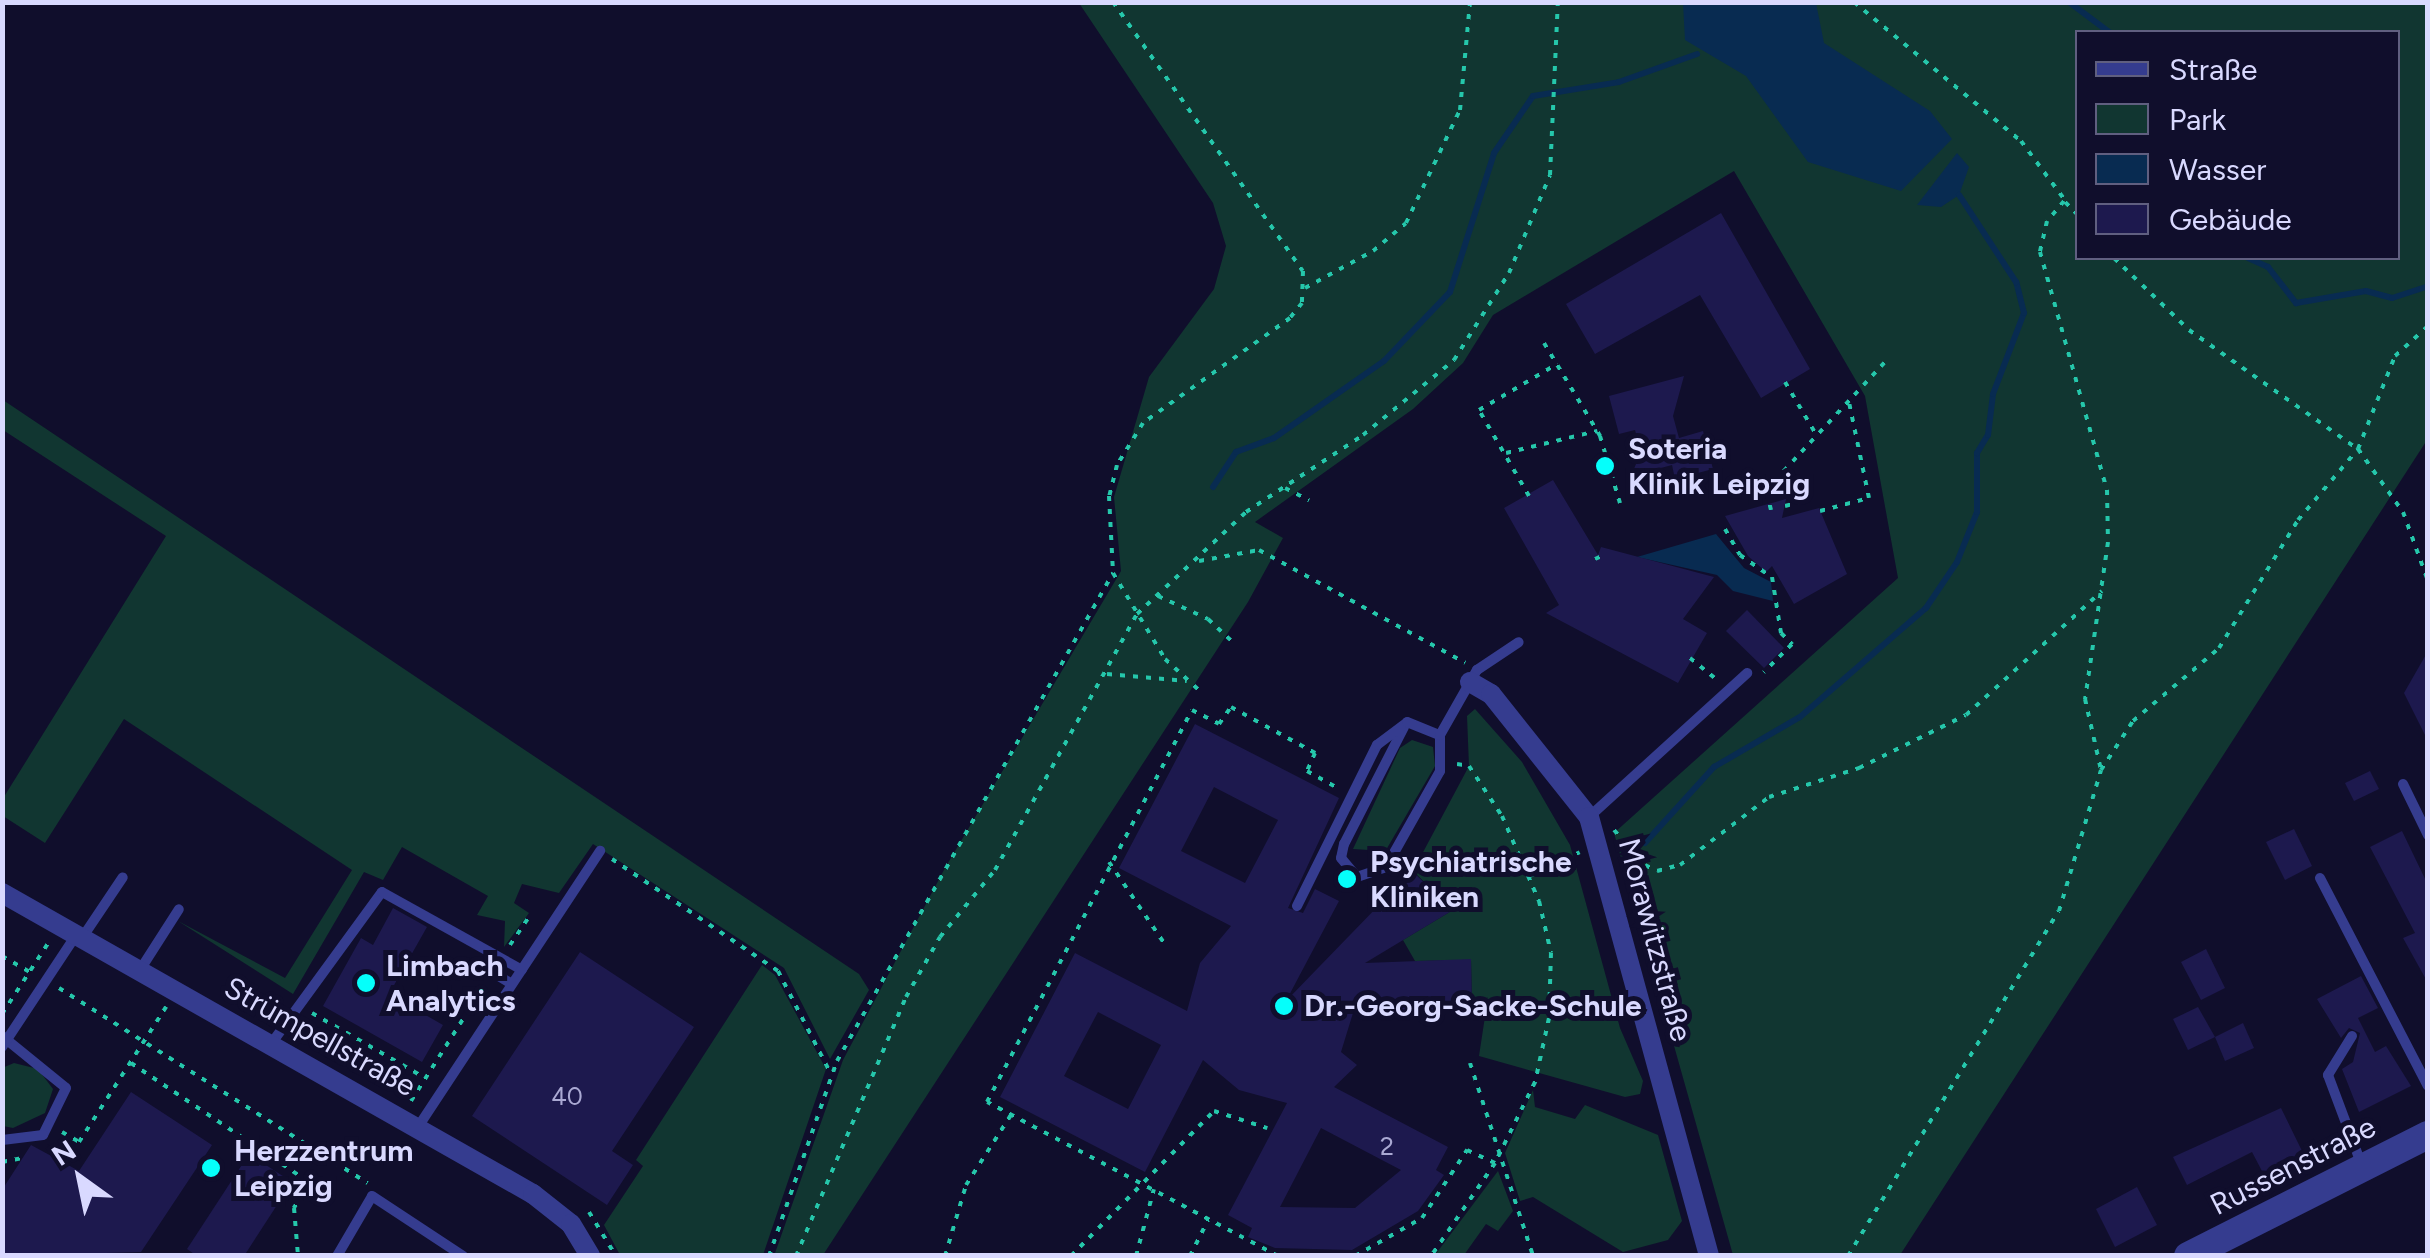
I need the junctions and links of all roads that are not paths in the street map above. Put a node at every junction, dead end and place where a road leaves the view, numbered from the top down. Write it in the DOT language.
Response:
graph roads {
  1 [pos="1519,642"];
  2 [pos="1747,674"];
  3 [pos="1474,676"];
  4 [pos="1407,722"];
  5 [pos="1440,735"];
  6 [pos="2403,784"];
  7 [pos="1590,817"];
  8 [pos="2428,835"];
  9 [pos="600,851"];
  10 [pos="123,877"];
  11 [pos="2320,878"];
  12 [pos="2,892"];
  13 [pos="1296,906"];
  14 [pos="179,909"];
  15 [pos="73,933"];
  16 [pos="140,970"];
  17 [pos="522,970"];
  18 [pos="492,972"];
  19 [pos="512,984"];
  20 [pos="2352,1036"];
  21 [pos="4,1040"];
  22 [pos="271,1044"];
  23 [pos="2428,1086"];
  24 [pos="418,1128"];
  25 [pos="2428,1135"];
  26 [pos="2,1140"];
  27 [pos="2362,1168"];
  28 [pos="337,1256"];
  29 [pos="462,1256"];
  30 [pos="590,1256"];
  31 [pos="1709,1256"];
  32 [pos="2188,1256"];
  1 -- 3 [label="lane"];
  2 -- 7 [label="lane"];
  3 -- 5 [label="lane"];
  3 -- 7 [label="street, Morawitzstraße"];
  4 -- 5 [label="lane"];
  4 -- 5 [label="lane"];
  4 -- 13 [label="lane"];
  6 -- 8 [label="lane"];
  7 -- 31 [label="street, Morawitzstraße"];
  9 -- 17 [label="lane"];
  10 -- 15 [label="lane"];
  11 -- 23 [label="lane"];
  12 -- 15 [label="street, Strümpellstraße"];
  14 -- 16 [label="lane"];
  15 -- 16 [label="street, Strümpellstraße"];
  15 -- 21 [label="lane"];
  16 -- 22 [label="street, Strümpellstraße"];
  17 -- 19 [label="lane"];
  17 -- 22 [label="lane"];
  18 -- 19 [label="lane"];
  19 -- 24 [label="lane"];
  20 -- 27 [label="lane"];
  21 -- 26 [label="lane"];
  22 -- 24 [label="street, Strümpellstraße"];
  24 -- 30 [label="street, Strümpellstraße"];
  25 -- 27 [label="street, Russenstraße"];
  27 -- 32 [label="street, Russenstraße"];
  28 -- 29 [label="lane"];
}
